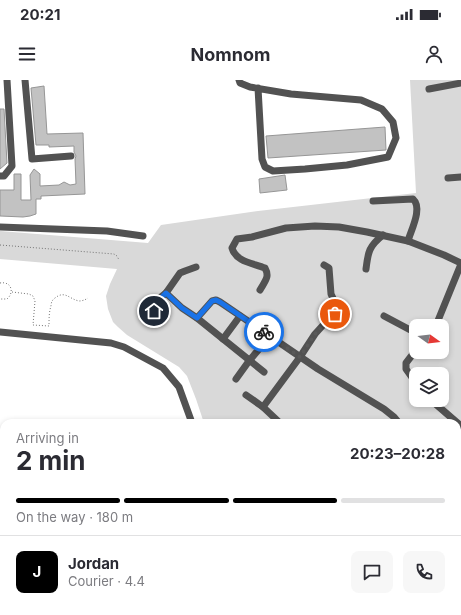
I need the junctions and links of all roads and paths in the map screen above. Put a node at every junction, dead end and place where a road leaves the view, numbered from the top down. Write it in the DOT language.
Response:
graph roads {
  1 [pos="7,80"];
  2 [pos="25,80"];
  3 [pos="239,80"];
  4 [pos="461,83"];
  5 [pos="258,88"];
  6 [pos="429,89"];
  7 [pos="71,156"];
  8 [pos="0,176"];
  9 [pos="461,177"];
  10 [pos="448,178"];
  11 [pos="373,201"];
  12 [pos="0,227"];
  13 [pos="382,235"];
  14 [pos="143,236"];
  15 [pos="408,241"];
  16 [pos="0,244"];
  17 [pos="120,260"];
  18 [pos="461,264"];
  19 [pos="324,265"];
  20 [pos="196,267"];
  21 [pos="366,269"];
  22 [pos="0,283"];
  23 [pos="260,290"];
  24 [pos="12,292"];
  25 [pos="166,293"];
  26 [pos="88,298"];
  27 [pos="0,299"];
  28 [pos="154,311"];
  29 [pos="240,316"];
  30 [pos="384,316"];
  31 [pos="197,318"];
  32 [pos="439,319"];
  33 [pos="409,329"];
  34 [pos="0,332"];
  35 [pos="270,336"];
  36 [pos="223,339"];
  37 [pos="300,357"];
  38 [pos="409,359"];
  39 [pos="249,361"];
  40 [pos="264,372"];
  41 [pos="409,373"];
  42 [pos="236,379"];
  43 [pos="246,394"];
  44 [pos="263,407"];
  45 [pos="439,407"];
  46 [pos="191,419"];
  47 [pos="276,419"];
  48 [pos="396,419"];
  49 [pos="453,419"];
  1 -- 8 [label="lane"];
  2 -- 7 [label="lane"];
  3 -- 5 [label="lane"];
  4 -- 6 [label="lane"];
  5 -- 5 [label="lane"];
  9 -- 10 [label="lane"];
  11 -- 15 [label="lane"];
  12 -- 14 [label="lane"];
  13 -- 15 [label="lane"];
  13 -- 21 [label="lane"];
  13 -- 23 [label="lane"];
  15 -- 18 [label="lane"];
  16 -- 17 [label="path"];
  18 -- 32 [label="lane"];
  19 -- 37 [label="lane"];
  20 -- 25 [label="lane"];
  22 -- 24 [label="path"];
  24 -- 26 [label="path"];
  24 -- 27 [label="path"];
  25 -- 28 [label="lane"];
  25 -- 31 [label="lane"];
  29 -- 31 [label="lane"];
  29 -- 35 [label="lane"];
  29 -- 36 [label="lane"];
  30 -- 33 [label="lane"];
  31 -- 36 [label="lane"];
  34 -- 46 [label="lane"];
  35 -- 37 [label="lane"];
  35 -- 39 [label="lane"];
  36 -- 39 [label="lane"];
  37 -- 44 [label="lane"];
  37 -- 48 [label="lane"];
  38 -- 41 [label="lane"];
  39 -- 40 [label="lane"];
  39 -- 42 [label="lane"];
  43 -- 44 [label="lane"];
  44 -- 47 [label="lane"];
  45 -- 49 [label="lane"];
}
